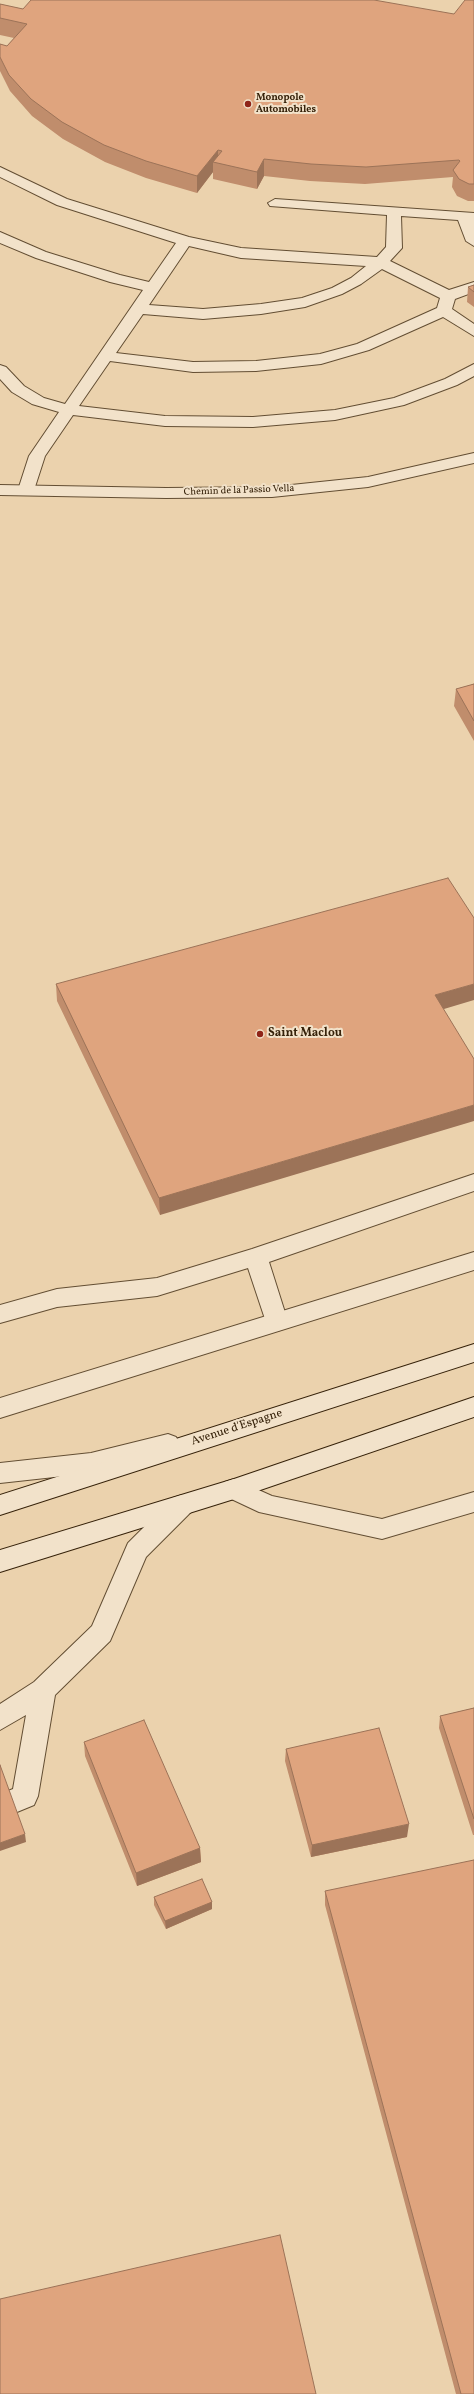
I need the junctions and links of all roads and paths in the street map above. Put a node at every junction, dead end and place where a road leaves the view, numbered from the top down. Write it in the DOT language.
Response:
graph roads {
  1 [pos="0,171"];
  2 [pos="275,203"];
  3 [pos="394,211"];
  4 [pos="469,217"];
  5 [pos="0,237"];
  6 [pos="185,241"];
  7 [pos="474,241"];
  8 [pos="381,262"];
  9 [pos="474,287"];
  10 [pos="153,288"];
  11 [pos="446,304"];
  12 [pos="139,309"];
  13 [pos="474,331"];
  14 [pos="106,356"];
  15 [pos="474,369"];
  16 [pos="0,370"];
  17 [pos="69,410"];
  18 [pos="474,458"];
  19 [pos="0,490"];
  20 [pos="26,490"];
  21 [pos="474,1182"];
  22 [pos="256,1257"];
  23 [pos="474,1261"];
  24 [pos="0,1314"];
  25 [pos="277,1322"];
  26 [pos="474,1353"];
  27 [pos="474,1407"];
  28 [pos="0,1408"];
  29 [pos="262,1420"];
  30 [pos="0,1473"];
  31 [pos="234,1489"];
  32 [pos="474,1502"];
  33 [pos="0,1504"];
  34 [pos="182,1505"];
  35 [pos="0,1561"];
  36 [pos="43,1690"];
  37 [pos="0,1718"];
  38 [pos="0,1807"];
  1 -- 6 [label="street"];
  2 -- 3 [label="street"];
  3 -- 4 [label="street"];
  3 -- 8 [label="street"];
  4 -- 7 [label="street"];
  5 -- 10 [label="street"];
  6 -- 8 [label="street"];
  6 -- 10 [label="street"];
  8 -- 11 [label="street"];
  8 -- 12 [label="street"];
  9 -- 11 [label="street"];
  10 -- 12 [label="street"];
  11 -- 13 [label="street"];
  11 -- 14 [label="street"];
  12 -- 14 [label="street"];
  14 -- 17 [label="street"];
  15 -- 17 [label="street"];
  16 -- 17 [label="street"];
  17 -- 20 [label="street"];
  18 -- 20 [label="street, Chemin de la Passio Vella"];
  19 -- 20 [label="street, Chemin de la Passio Vella"];
  21 -- 22 [label="street"];
  22 -- 24 [label="street"];
  22 -- 25 [label="street"];
  23 -- 25 [label="street"];
  25 -- 28 [label="street"];
  26 -- 29 [label="street, Avenue d'Espagne"];
  27 -- 31 [label="street"];
  29 -- 30 [label="street"];
  29 -- 33 [label="street, Avenue d'Espagne"];
  31 -- 32 [label="street"];
  31 -- 34 [label="street"];
  34 -- 35 [label="street"];
  34 -- 36 [label="street"];
  36 -- 37 [label="street"];
  36 -- 38 [label="street"];
}
